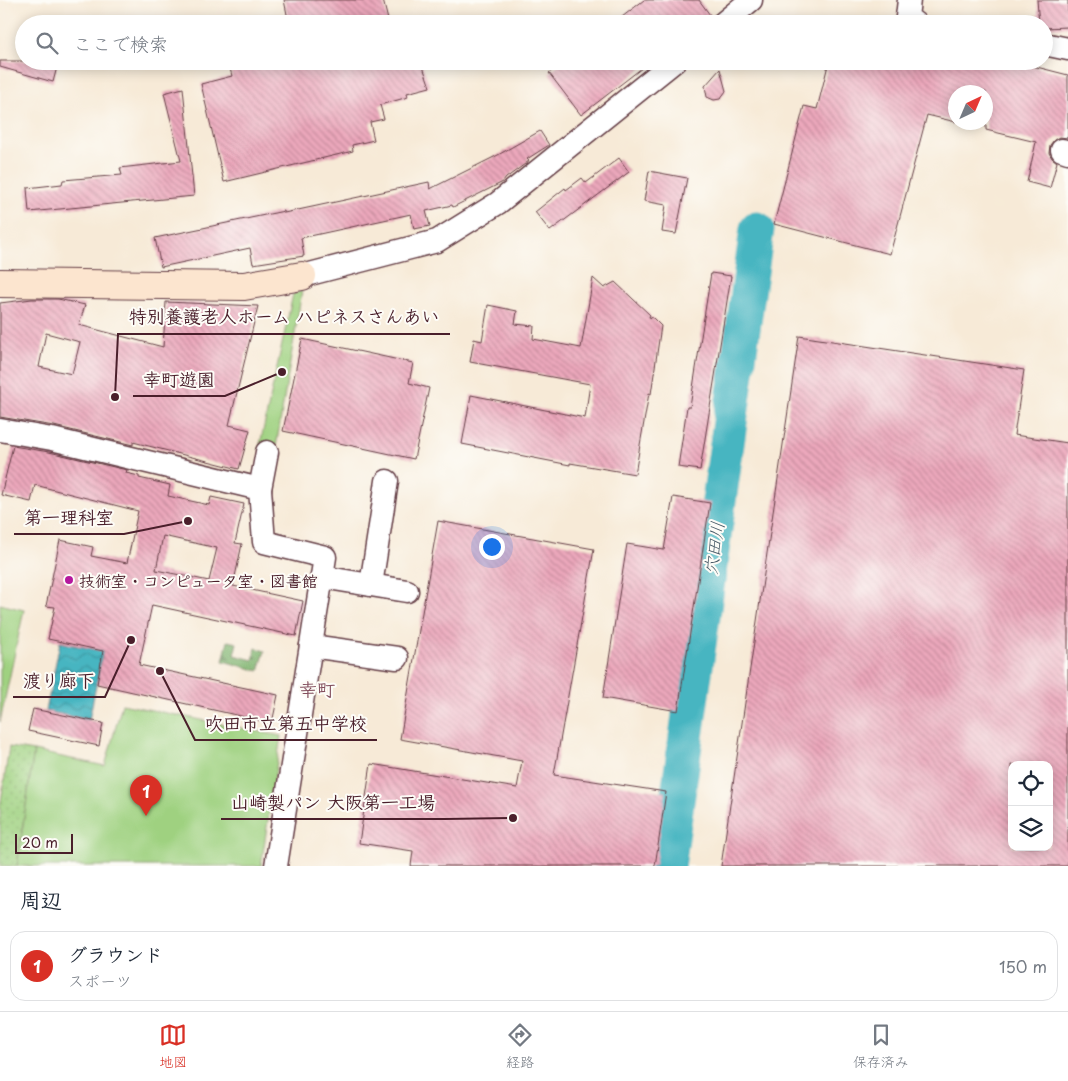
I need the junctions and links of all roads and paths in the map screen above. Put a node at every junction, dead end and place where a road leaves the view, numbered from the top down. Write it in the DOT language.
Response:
graph roads {
  1 [pos="751,0"];
  2 [pos="909,0"];
  3 [pos="733,15"];
  4 [pos="907,15"];
  5 [pos="1053,46"];
  6 [pos="1068,50"];
  7 [pos="664,70"];
  8 [pos="302,276"];
  9 [pos="0,282"];
  10 [pos="0,430"];
  11 [pos="267,452"];
  12 [pos="387,481"];
  13 [pos="260,489"];
  14 [pos="322,577"];
  15 [pos="371,585"];
  16 [pos="407,591"];
  17 [pos="311,646"];
  18 [pos="397,658"];
  19 [pos="276,866"];
  1 -- 3 [label="street"];
  2 -- 4 [label="street"];
  5 -- 6 [label="street"];
  7 -- 8 [label="street"];
  8 -- 9 [label="street"];
  10 -- 13 [label="street"];
  11 -- 13 [label="street"];
  12 -- 15 [label="street"];
  13 -- 14 [label="street"];
  14 -- 15 [label="street"];
  14 -- 17 [label="street"];
  15 -- 16 [label="street"];
  17 -- 18 [label="street"];
  17 -- 19 [label="street"];
}
